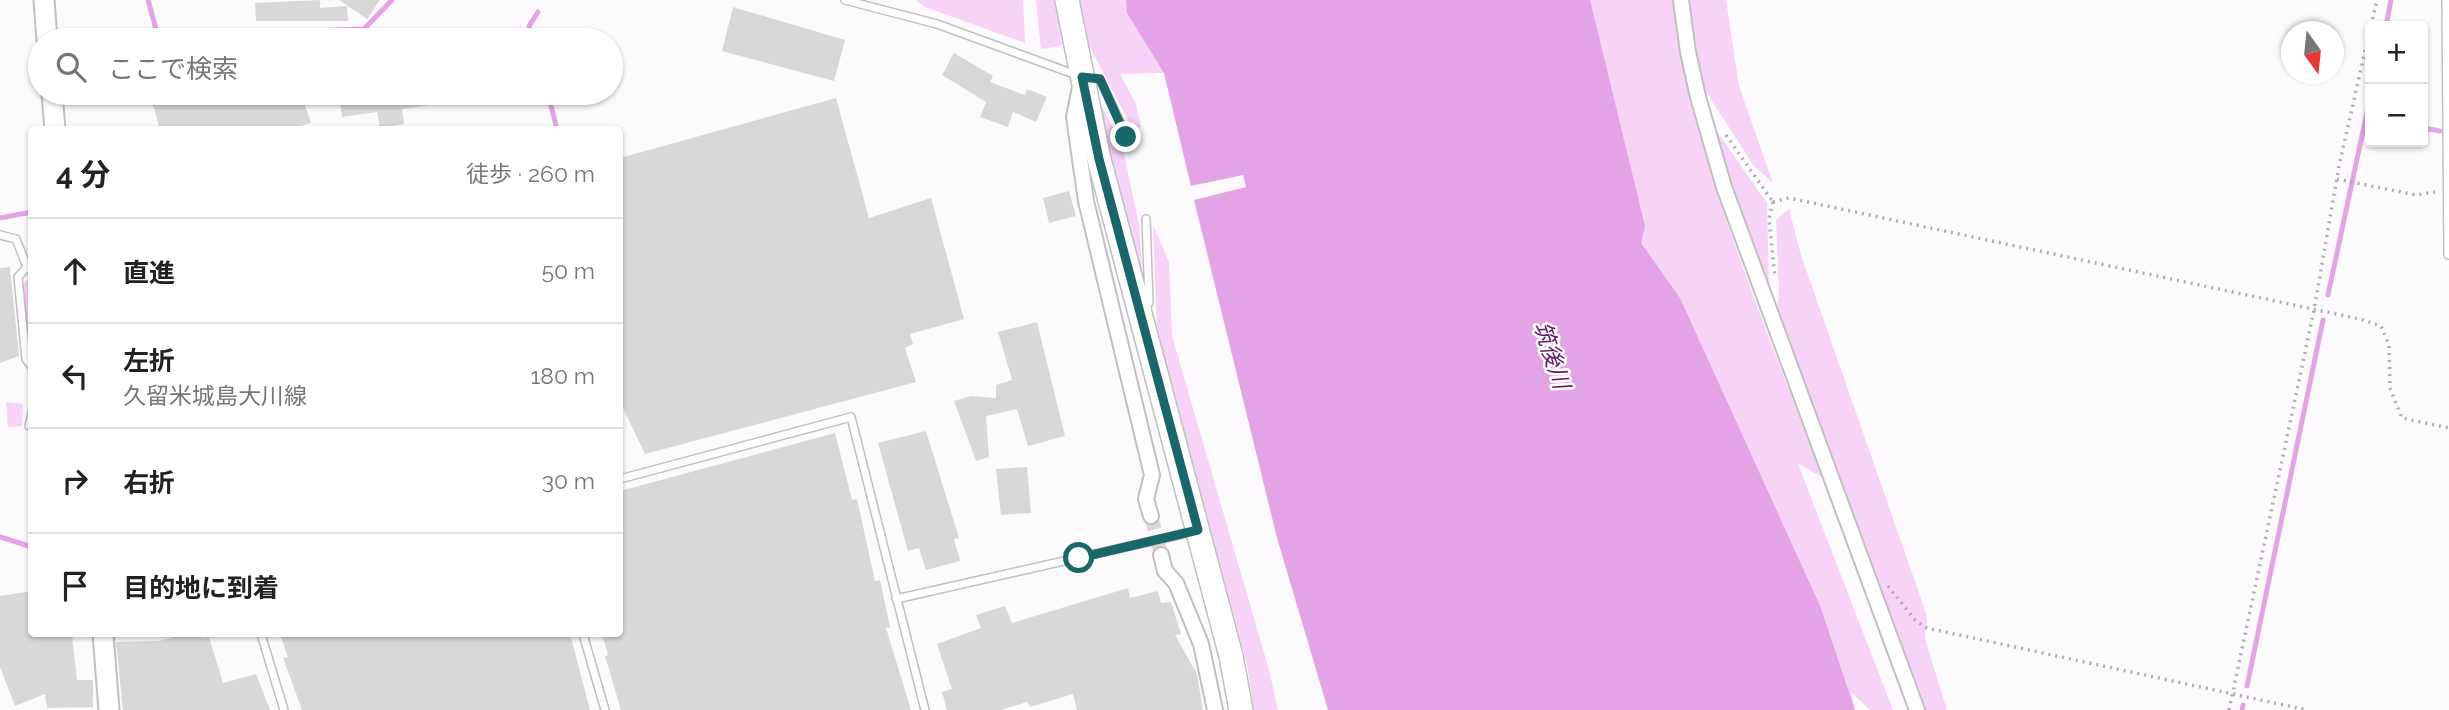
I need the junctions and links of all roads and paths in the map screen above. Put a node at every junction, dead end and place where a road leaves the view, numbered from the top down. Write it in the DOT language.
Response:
graph roads {
  1 [pos="44,0"];
  2 [pos="845,0"];
  3 [pos="1067,0"];
  4 [pos="1681,0"];
  5 [pos="2377,0"];
  6 [pos="2446,0"];
  7 [pos="2372,21"];
  8 [pos="46,28"];
  9 [pos="2365,55"];
  10 [pos="1082,77"];
  11 [pos="53,105"];
  12 [pos="55,126"];
  13 [pos="1721,128"];
  14 [pos="1126,137"];
  15 [pos="2337,179"];
  16 [pos="2448,189"];
  17 [pos="1773,202"];
  18 [pos="1146,219"];
  19 [pos="0,235"];
  20 [pos="2448,255"];
  21 [pos="28,267"];
  22 [pos="28,270"];
  23 [pos="1768,305"];
  24 [pos="2314,310"];
  25 [pos="1142,322"];
  26 [pos="28,362"];
  27 [pos="2449,428"];
  28 [pos="623,478"];
  29 [pos="1151,516"];
  30 [pos="1198,530"];
  31 [pos="1161,555"];
  32 [pos="896,599"];
  33 [pos="1915,620"];
  34 [pos="103,637"];
  35 [pos="262,637"];
  36 [pos="584,637"];
  37 [pos="2232,694"];
  38 [pos="109,710"];
  39 [pos="284,710"];
  40 [pos="606,710"];
  41 [pos="925,710"];
  42 [pos="1215,710"];
  43 [pos="1241,710"];
  44 [pos="1917,710"];
  45 [pos="2229,710"];
  46 [pos="2306,710"];
  1 -- 8 [label="street"];
  2 -- 10 [label="lane"];
  3 -- 10 [label="main road"];
  4 -- 23 [label="street"];
  5 -- 7 [label="path"];
  6 -- 16 [label="lane"];
  9 -- 15 [label="path"];
  10 -- 14 [label="lane"];
  10 -- 25 [label="main road"];
  10 -- 29 [label="street"];
  11 -- 12 [label="street"];
  13 -- 17 [label="path"];
  15 -- 16 [label="path"];
  15 -- 24 [label="path"];
  16 -- 20 [label="lane"];
  17 -- 23 [label="path"];
  17 -- 24 [label="path"];
  18 -- 25 [label="lane"];
  19 -- 21 [label="lane"];
  22 -- 26 [label="lane"];
  23 -- 44 [label="street"];
  24 -- 27 [label="path"];
  24 -- 37 [label="path"];
  25 -- 30 [label="main road"];
  28 -- 32 [label="lane"];
  30 -- 32 [label="lane"];
  30 -- 43 [label="main road"];
  31 -- 42 [label="street"];
  32 -- 41 [label="lane"];
  33 -- 37 [label="path"];
  34 -- 38 [label="street"];
  35 -- 39 [label="lane"];
  36 -- 40 [label="lane"];
  37 -- 45 [label="path"];
  37 -- 46 [label="path"];
}
